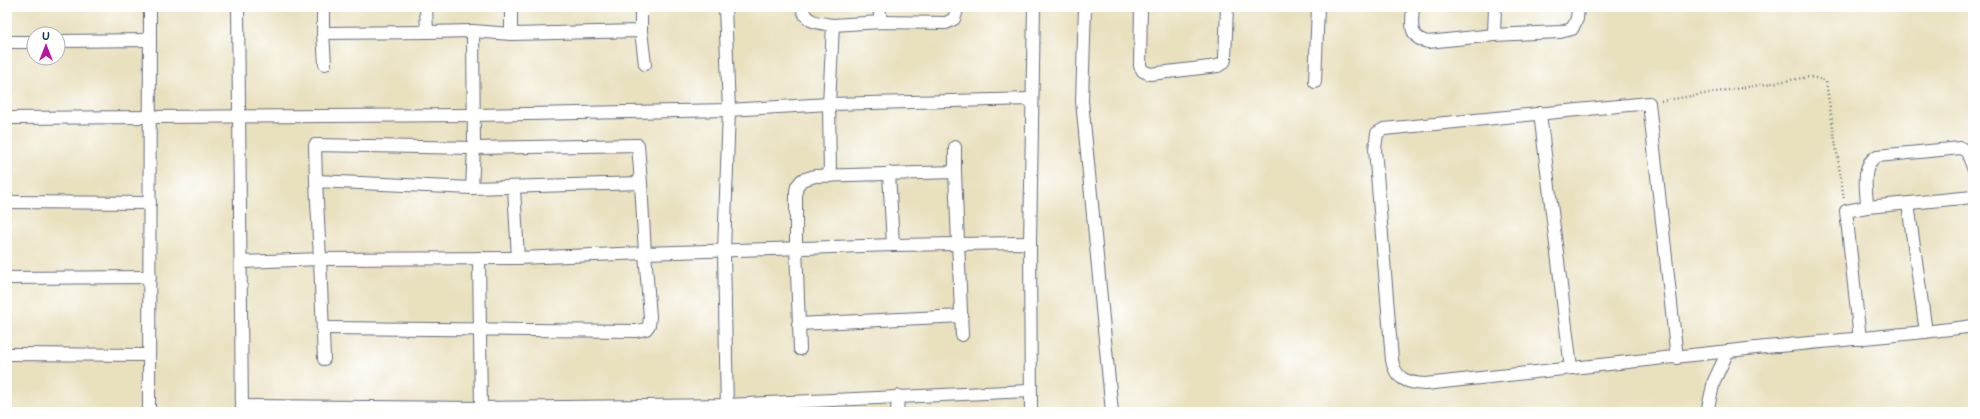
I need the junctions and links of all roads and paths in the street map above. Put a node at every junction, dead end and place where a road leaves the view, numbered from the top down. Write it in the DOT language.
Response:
graph roads {
  1 [pos="150,7"];
  2 [pos="238,7"];
  3 [pos="323,7"];
  4 [pos="426,7"];
  5 [pos="511,7"];
  6 [pos="641,7"];
  7 [pos="725,7"];
  8 [pos="802,7"];
  9 [pos="879,7"];
  10 [pos="958,7"];
  11 [pos="1034,7"];
  12 [pos="1085,7"];
  13 [pos="1141,7"];
  14 [pos="1227,7"];
  15 [pos="1318,7"];
  16 [pos="1413,7"];
  17 [pos="1495,7"];
  18 [pos="1578,7"];
  19 [pos="881,22"];
  20 [pos="833,24"];
  21 [pos="473,30"];
  22 [pos="641,31"];
  23 [pos="427,32"];
  24 [pos="323,33"];
  25 [pos="511,34"];
  26 [pos="1494,35"];
  27 [pos="150,40"];
  28 [pos="66,41"];
  29 [pos="7,42"];
  30 [pos="26,42"];
  31 [pos="324,64"];
  32 [pos="645,64"];
  33 [pos="1315,82"];
  34 [pos="1032,98"];
  35 [pos="1649,103"];
  36 [pos="830,104"];
  37 [pos="729,110"];
  38 [pos="1540,113"];
  39 [pos="474,115"];
  40 [pos="150,116"];
  41 [pos="240,116"];
  42 [pos="7,118"];
  43 [pos="955,147"];
  44 [pos="474,148"];
  45 [pos="1973,167"];
  46 [pos="956,172"];
  47 [pos="889,173"];
  48 [pos="830,176"];
  49 [pos="316,181"];
  50 [pos="641,183"];
  51 [pos="472,188"];
  52 [pos="514,188"];
  53 [pos="1973,197"];
  54 [pos="7,202"];
  55 [pos="150,203"];
  56 [pos="1908,204"];
  57 [pos="1867,207"];
  58 [pos="1846,211"];
  59 [pos="1030,244"];
  60 [pos="893,245"];
  61 [pos="960,245"];
  62 [pos="796,248"];
  63 [pos="724,252"];
  64 [pos="645,253"];
  65 [pos="479,258"];
  66 [pos="518,258"];
  67 [pos="320,259"];
  68 [pos="241,262"];
  69 [pos="150,277"];
  70 [pos="7,278"];
  71 [pos="962,316"];
  72 [pos="798,324"];
  73 [pos="1973,326"];
  74 [pos="323,328"];
  75 [pos="480,329"];
  76 [pos="1926,332"];
  77 [pos="962,335"];
  78 [pos="1860,338"];
  79 [pos="800,349"];
  80 [pos="1728,351"];
  81 [pos="7,354"];
  82 [pos="150,355"];
  83 [pos="1677,358"];
  84 [pos="324,359"];
  85 [pos="1571,368"];
  86 [pos="1030,391"];
  87 [pos="898,396"];
  88 [pos="481,408"];
  89 [pos="727,408"];
  90 [pos="242,409"];
  91 [pos="150,412"];
  92 [pos="897,412"];
  93 [pos="1031,412"];
  94 [pos="1112,412"];
  95 [pos="1707,412"];
  1 -- 27 [label="street"];
  2 -- 41 [label="street"];
  3 -- 24 [label="street"];
  4 -- 23 [label="street"];
  5 -- 25 [label="street"];
  6 -- 22 [label="street"];
  7 -- 37 [label="street"];
  8 -- 20 [label="street"];
  9 -- 19 [label="street"];
  10 -- 19 [label="street"];
  11 -- 34 [label="street"];
  12 -- 94 [label="street"];
  13 -- 14 [label="street"];
  15 -- 33 [label="street"];
  16 -- 26 [label="street"];
  17 -- 26 [label="street"];
  18 -- 26 [label="street"];
  19 -- 20 [label="street"];
  20 -- 36 [label="street"];
  21 -- 23 [label="street"];
  21 -- 25 [label="street"];
  21 -- 39 [label="street"];
  22 -- 25 [label="street"];
  22 -- 32 [label="street"];
  23 -- 24 [label="street"];
  24 -- 31 [label="street"];
  27 -- 28 [label="street"];
  27 -- 40 [label="street"];
  29 -- 30 [label="street"];
  34 -- 36 [label="street"];
  34 -- 59 [label="street"];
  35 -- 38 [label="street"];
  35 -- 58 [label="path"];
  35 -- 83 [label="street"];
  36 -- 37 [label="street"];
  36 -- 48 [label="street"];
  37 -- 39 [label="street"];
  37 -- 63 [label="street"];
  38 -- 85 [label="street"];
  38 -- 85 [label="street"];
  39 -- 41 [label="street"];
  39 -- 44 [label="street"];
  40 -- 41 [label="street"];
  40 -- 42 [label="street"];
  40 -- 55 [label="street"];
  41 -- 68 [label="street"];
  43 -- 46 [label="street"];
  44 -- 49 [label="street"];
  44 -- 50 [label="street"];
  44 -- 51 [label="street"];
  45 -- 57 [label="street"];
  46 -- 47 [label="street"];
  46 -- 61 [label="street"];
  47 -- 48 [label="street"];
  47 -- 60 [label="street"];
  48 -- 62 [label="street"];
  49 -- 51 [label="street"];
  49 -- 67 [label="street"];
  50 -- 52 [label="street"];
  50 -- 64 [label="street"];
  51 -- 52 [label="street"];
  52 -- 66 [label="street"];
  53 -- 56 [label="street"];
  54 -- 55 [label="street"];
  55 -- 69 [label="street"];
  56 -- 57 [label="street"];
  56 -- 76 [label="street"];
  57 -- 58 [label="street"];
  58 -- 78 [label="street"];
  59 -- 61 [label="street"];
  59 -- 86 [label="street"];
  60 -- 61 [label="street"];
  60 -- 62 [label="street"];
  61 -- 71 [label="street"];
  62 -- 63 [label="street"];
  62 -- 72 [label="street"];
  63 -- 64 [label="street"];
  63 -- 89 [label="street"];
  64 -- 66 [label="street"];
  64 -- 75 [label="street"];
  65 -- 66 [label="street"];
  65 -- 67 [label="street"];
  65 -- 75 [label="street"];
  67 -- 68 [label="street"];
  67 -- 74 [label="street"];
  68 -- 90 [label="street"];
  69 -- 70 [label="street"];
  69 -- 82 [label="street"];
  71 -- 72 [label="street"];
  71 -- 77 [label="street"];
  72 -- 79 [label="street"];
  73 -- 76 [label="street"];
  74 -- 75 [label="street"];
  74 -- 84 [label="street"];
  75 -- 88 [label="street"];
  76 -- 78 [label="street"];
  78 -- 80 [label="street"];
  80 -- 83 [label="street"];
  80 -- 95 [label="street"];
  81 -- 82 [label="street"];
  82 -- 91 [label="street"];
  83 -- 85 [label="street"];
  86 -- 87 [label="street"];
  86 -- 93 [label="street"];
  87 -- 89 [label="street"];
  87 -- 92 [label="street"];
  88 -- 89 [label="street"];
  88 -- 90 [label="street"];
}
